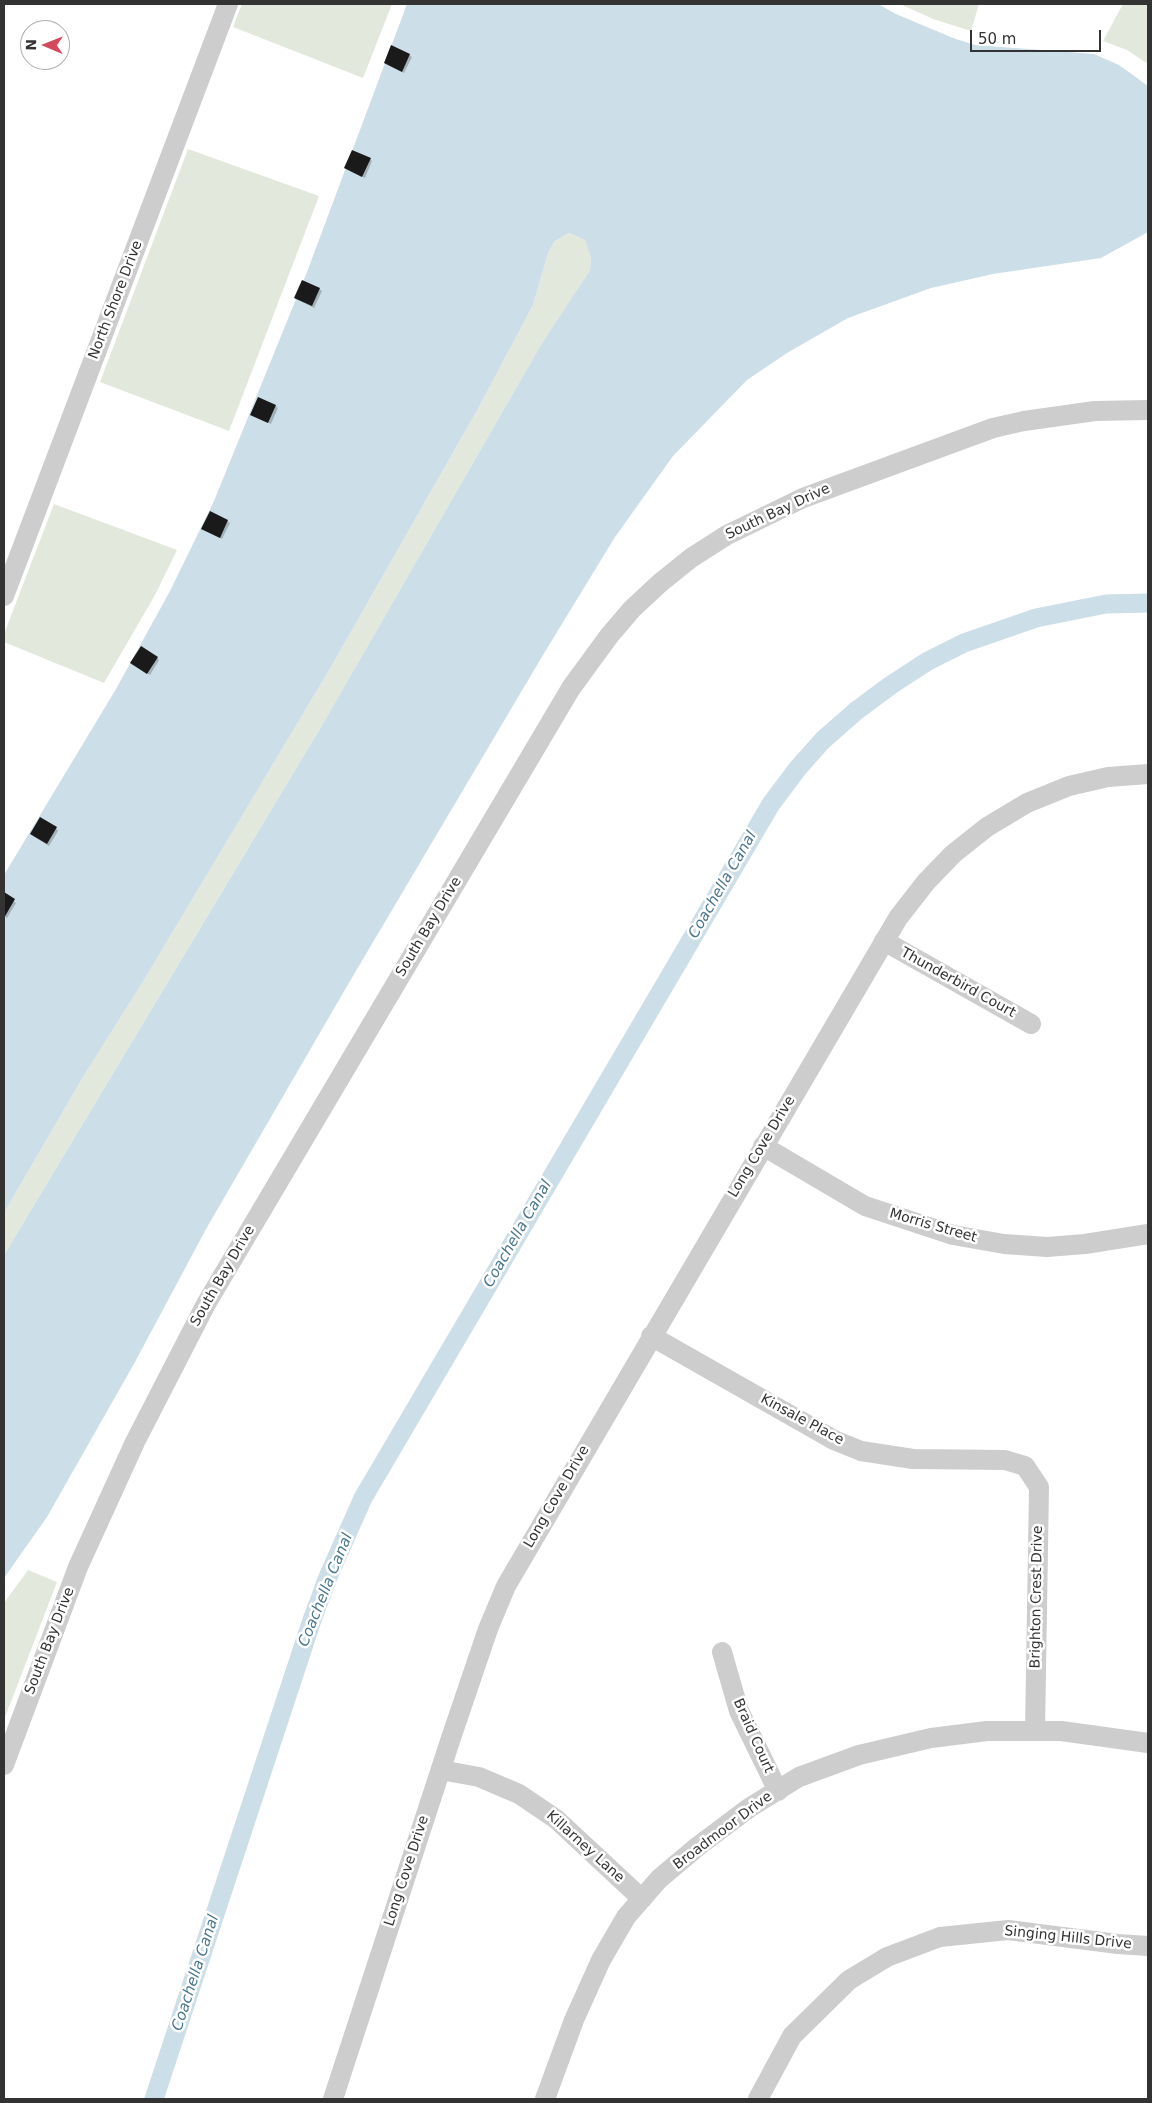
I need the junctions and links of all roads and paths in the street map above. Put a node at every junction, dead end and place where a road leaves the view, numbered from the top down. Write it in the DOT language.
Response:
graph roads {
  1 [pos="228,4"];
  2 [pos="1148,410"];
  3 [pos="4,596"];
  4 [pos="1148,774"];
  5 [pos="884,941"];
  6 [pos="1031,1024"];
  7 [pos="763,1146"];
  8 [pos="1148,1234"];
  9 [pos="651,1336"];
  10 [pos="1025,1466"];
  11 [pos="722,1652"];
  12 [pos="1035,1731"];
  13 [pos="1148,1743"];
  14 [pos="4,1765"];
  15 [pos="441,1770"];
  16 [pos="778,1790"];
  17 [pos="642,1899"];
  18 [pos="1148,1946"];
  19 [pos="333,2099"];
  20 [pos="545,2099"];
  21 [pos="758,2099"];
  1 -- 3 [label="street, North Shore Drive"];
  2 -- 14 [label="street, South Bay Drive"];
  4 -- 5 [label="street, Long Cove Drive"];
  5 -- 6 [label="street, Thunderbird Court"];
  5 -- 7 [label="street, Long Cove Drive"];
  7 -- 8 [label="street, Morris Street"];
  7 -- 9 [label="street, Long Cove Drive"];
  9 -- 10 [label="street, Kinsale Place"];
  9 -- 15 [label="street, Long Cove Drive"];
  10 -- 12 [label="street, Brighton Crest Drive"];
  11 -- 16 [label="street, Braid Court"];
  12 -- 13 [label="street, Broadmoor Drive"];
  12 -- 16 [label="street, Broadmoor Drive"];
  15 -- 17 [label="street, Killarney Lane"];
  15 -- 19 [label="street, Long Cove Drive"];
  16 -- 17 [label="street, Broadmoor Drive"];
  17 -- 20 [label="street, Broadmoor Drive"];
  18 -- 21 [label="street, Singing Hills Drive"];
}
